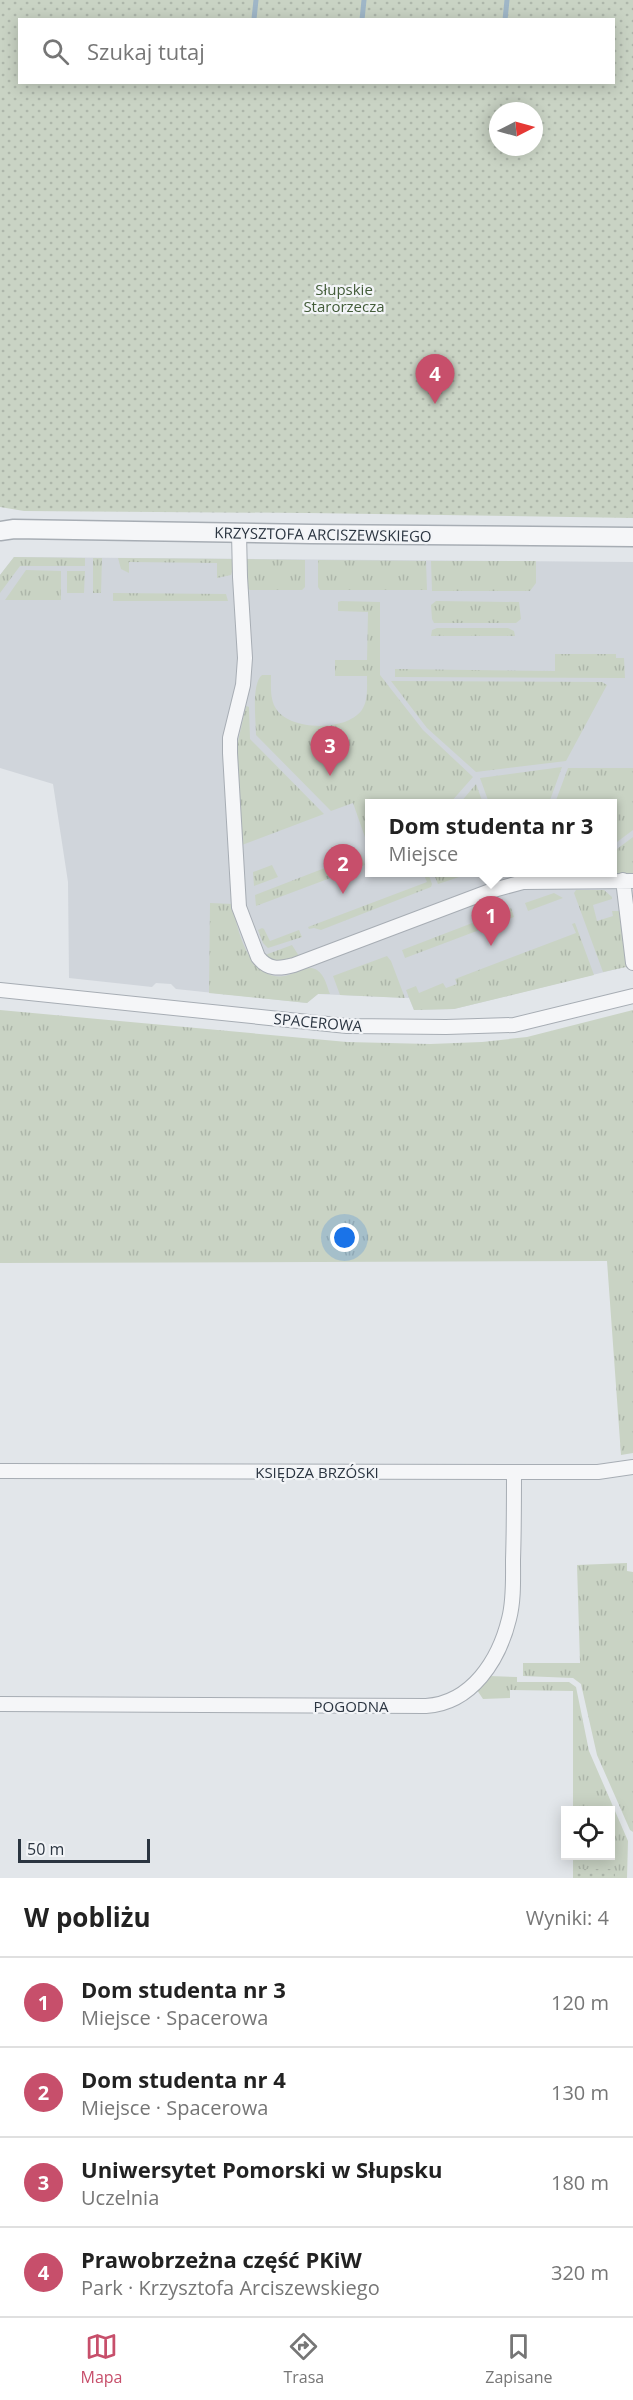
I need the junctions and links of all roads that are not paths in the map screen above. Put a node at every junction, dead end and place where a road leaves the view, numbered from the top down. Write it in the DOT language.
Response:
graph roads {
  1 [pos="5,526"];
  2 [pos="239,533"];
  3 [pos="633,537"];
  4 [pos="628,880"];
  5 [pos="633,963"];
  6 [pos="0,990"];
  7 [pos="633,996"];
  8 [pos="633,1467"];
  9 [pos="0,1471"];
  10 [pos="514,1472"];
  11 [pos="0,1704"];
  1 -- 2 [label="street, KRZYSZTOFA ARCISZEWSKIEGO"];
  2 -- 3 [label="street, KRZYSZTOFA ARCISZEWSKIEGO"];
  2 -- 4 [label="street"];
  4 -- 5 [label="street"];
  6 -- 7 [label="street, SPACEROWA"];
  8 -- 10 [label="street, KSIĘDZA BRZÓSKI"];
  9 -- 10 [label="street, KSIĘDZA BRZÓSKI"];
  10 -- 11 [label="street, POGODNA"];
}
